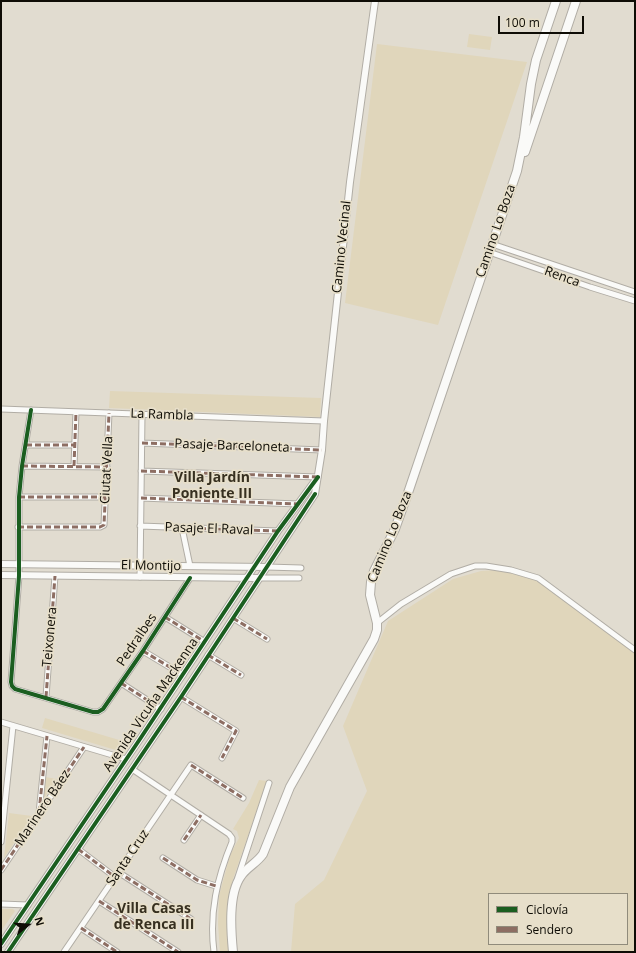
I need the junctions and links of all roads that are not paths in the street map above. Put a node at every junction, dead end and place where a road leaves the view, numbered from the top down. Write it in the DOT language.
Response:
graph roads {
  1 [pos="375,1"];
  2 [pos="556,1"];
  3 [pos="576,1"];
  4 [pos="517,171"];
  5 [pos="491,248"];
  6 [pos="548,263"];
  7 [pos="545,271"];
  8 [pos="635,292"];
  9 [pos="635,301"];
  10 [pos="1,409"];
  11 [pos="31,410"];
  12 [pos="76,412"];
  13 [pos="109,413"];
  14 [pos="142,414"];
  15 [pos="324,421"];
  16 [pos="142,443"];
  17 [pos="26,444"];
  18 [pos="74,445"];
  19 [pos="322,450"];
  20 [pos="22,466"];
  21 [pos="74,466"];
  22 [pos="107,468"];
  23 [pos="141,471"];
  24 [pos="318,477"];
  25 [pos="315,494"];
  26 [pos="19,497"];
  27 [pos="106,497"];
  28 [pos="141,498"];
  29 [pos="298,504"];
  30 [pos="140,526"];
  31 [pos="18,527"];
  32 [pos="182,528"];
  33 [pos="278,531"];
  34 [pos="1,564"];
  35 [pos="18,564"];
  36 [pos="140,566"];
  37 [pos="190,566"];
  38 [pos="254,567"];
  39 [pos="267,567"];
  40 [pos="301,568"];
  41 [pos="1,576"];
  42 [pos="19,576"];
  43 [pos="55,576"];
  44 [pos="140,577"];
  45 [pos="190,578"];
  46 [pos="259,578"];
  47 [pos="299,578"];
  48 [pos="247,579"];
  49 [pos="165,617"];
  50 [pos="233,618"];
  51 [pos="377,623"];
  52 [pos="267,639"];
  53 [pos="205,642"];
  54 [pos="635,650"];
  55 [pos="143,651"];
  56 [pos="208,655"];
  57 [pos="183,675"];
  58 [pos="241,675"];
  59 [pos="121,682"];
  60 [pos="172,691"];
  61 [pos="181,696"];
  62 [pos="46,697"];
  63 [pos="161,708"];
  64 [pos="1,722"];
  65 [pos="13,726"];
  66 [pos="46,736"];
  67 [pos="140,739"];
  68 [pos="149,745"];
  69 [pos="84,747"];
  70 [pos="222,758"];
  71 [pos="126,759"];
  72 [pos="132,769"];
  73 [pos="269,783"];
  74 [pos="171,795"];
  75 [pos="243,798"];
  76 [pos="98,801"];
  77 [pos="106,807"];
  78 [pos="39,814"];
  79 [pos="200,815"];
  80 [pos="184,840"];
  81 [pos="1,842"];
  82 [pos="78,849"];
  83 [pos="163,858"];
  84 [pos="1,870"];
  85 [pos="117,874"];
  86 [pos="237,882"];
  87 [pos="216,886"];
  88 [pos="99,901"];
  89 [pos="1,904"];
  90 [pos="28,905"];
  91 [pos="191,919"];
  92 [pos="81,928"];
  93 [pos="1,944"];
  94 [pos="8,952"];
  95 [pos="64,952"];
  96 [pos="117,952"];
  97 [pos="178,952"];
  98 [pos="214,952"];
  99 [pos="233,952"];
  1 -- 15 [label="street, Camino Vecinal"];
  2 -- 4 [label="main road, Camino Lo Boza"];
  3 -- 4 [label="main road, Camino Lo Boza"];
  4 -- 5 [label="main road, Camino Lo Boza"];
  5 -- 6 [label="street, Renca"];
  5 -- 7 [label="street, Renca"];
  5 -- 51 [label="main road, Camino Lo Boza"];
  6 -- 7 [label="street"];
  6 -- 8 [label="street, Renca"];
  7 -- 9 [label="street, Renca"];
  10 -- 11 [label="street, La Rambla"];
  11 -- 12 [label="street, La Rambla"];
  11 -- 17 [label="street"];
  12 -- 13 [label="street, La Rambla"];
  12 -- 18 [label="street"];
  13 -- 14 [label="street, La Rambla"];
  13 -- 22 [label="street, Ciutat Vella"];
  14 -- 15 [label="street, La Rambla"];
  14 -- 16 [label="street"];
  15 -- 19 [label="street, Camino Vecinal"];
  16 -- 19 [label="street, Pasaje Barceloneta"];
  16 -- 23 [label="street"];
  17 -- 18 [label="street"];
  17 -- 20 [label="street"];
  18 -- 21 [label="street"];
  19 -- 24 [label="street, Camino Vecinal"];
  20 -- 21 [label="street"];
  20 -- 26 [label="street"];
  21 -- 22 [label="street"];
  22 -- 27 [label="street, Ciutat Vella"];
  23 -- 24 [label="street"];
  23 -- 28 [label="street"];
  24 -- 25 [label="street, Camino Vecinal"];
  24 -- 29 [label="street, Avenida Vicuña Mackenna"];
  25 -- 39 [label="street, Avenida Vicuña Mackenna"];
  26 -- 27 [label="street"];
  26 -- 31 [label="street"];
  27 -- 31 [label="street, Ciutat Vella"];
  28 -- 29 [label="street"];
  28 -- 30 [label="street"];
  29 -- 33 [label="street, Avenida Vicuña Mackenna"];
  30 -- 32 [label="street, Pasaje El Raval"];
  30 -- 36 [label="street"];
  31 -- 35 [label="street"];
  32 -- 33 [label="street, Pasaje El Raval"];
  32 -- 37 [label="street"];
  33 -- 38 [label="street, Avenida Vicuña Mackenna"];
  34 -- 35 [label="street, El Montijo"];
  35 -- 36 [label="street, El Montijo"];
  35 -- 42 [label="street"];
  36 -- 37 [label="street, El Montijo"];
  36 -- 44 [label="street"];
  37 -- 38 [label="street, El Montijo"];
  38 -- 39 [label="street, El Montijo"];
  38 -- 48 [label="street, Avenida Vicuña Mackenna"];
  39 -- 40 [label="street, El Montijo"];
  39 -- 46 [label="street, Avenida Vicuña Mackenna"];
  41 -- 42 [label="street, El Montijo"];
  42 -- 43 [label="street, El Montijo"];
  42 -- 62 [label="street"];
  43 -- 44 [label="street, El Montijo"];
  43 -- 62 [label="street, Teixonera"];
  44 -- 45 [label="street, El Montijo"];
  45 -- 48 [label="street, El Montijo"];
  45 -- 49 [label="street, Pedralbes"];
  46 -- 47 [label="street, El Montijo"];
  46 -- 48 [label="street, El Montijo"];
  46 -- 50 [label="street, Avenida Vicuña Mackenna"];
  48 -- 53 [label="street, Avenida Vicuña Mackenna"];
  49 -- 53 [label="street"];
  49 -- 55 [label="street, Pedralbes"];
  50 -- 52 [label="street"];
  50 -- 56 [label="street, Avenida Vicuña Mackenna"];
  51 -- 54 [label="street"];
  51 -- 86 [label="main road, Camino Lo Boza"];
  53 -- 57 [label="street, Avenida Vicuña Mackenna"];
  55 -- 57 [label="street"];
  55 -- 59 [label="street, Pedralbes"];
  56 -- 58 [label="street"];
  56 -- 61 [label="street, Avenida Vicuña Mackenna"];
  57 -- 60 [label="street, Avenida Vicuña Mackenna"];
  59 -- 62 [label="street, Pedralbes"];
  59 -- 63 [label="street"];
  60 -- 61 [label="street"];
  60 -- 63 [label="street, Avenida Vicuña Mackenna"];
  61 -- 68 [label="street, Avenida Vicuña Mackenna"];
  61 -- 70 [label="street"];
  63 -- 67 [label="street, Avenida Vicuña Mackenna"];
  64 -- 65 [label="street"];
  65 -- 66 [label="street"];
  65 -- 81 [label="street"];
  66 -- 69 [label="street"];
  66 -- 78 [label="street"];
  67 -- 68 [label="street"];
  67 -- 71 [label="street, Avenida Vicuña Mackenna"];
  68 -- 72 [label="street, Avenida Vicuña Mackenna"];
  69 -- 71 [label="street"];
  69 -- 78 [label="street, Marinero Báez"];
  71 -- 76 [label="street, Avenida Vicuña Mackenna"];
  72 -- 74 [label="street"];
  72 -- 77 [label="street, Avenida Vicuña Mackenna"];
  73 -- 86 [label="street"];
  74 -- 75 [label="street, Santa Cruz"];
  74 -- 79 [label="street"];
  74 -- 85 [label="street, Santa Cruz"];
  76 -- 77 [label="street"];
  76 -- 90 [label="street, Avenida Vicuña Mackenna"];
  77 -- 82 [label="street, Avenida Vicuña Mackenna"];
  78 -- 84 [label="street, Marinero Báez"];
  79 -- 80 [label="street"];
  79 -- 87 [label="street"];
  82 -- 85 [label="street"];
  82 -- 94 [label="street, Avenida Vicuña Mackenna"];
  83 -- 87 [label="street"];
  85 -- 88 [label="street, Santa Cruz"];
  85 -- 91 [label="street"];
  86 -- 99 [label="main road"];
  87 -- 98 [label="street"];
  88 -- 92 [label="street, Santa Cruz"];
  88 -- 97 [label="street"];
  89 -- 90 [label="street"];
  90 -- 93 [label="street, Avenida Vicuña Mackenna"];
  92 -- 95 [label="street, Santa Cruz"];
  92 -- 96 [label="street"];
}
